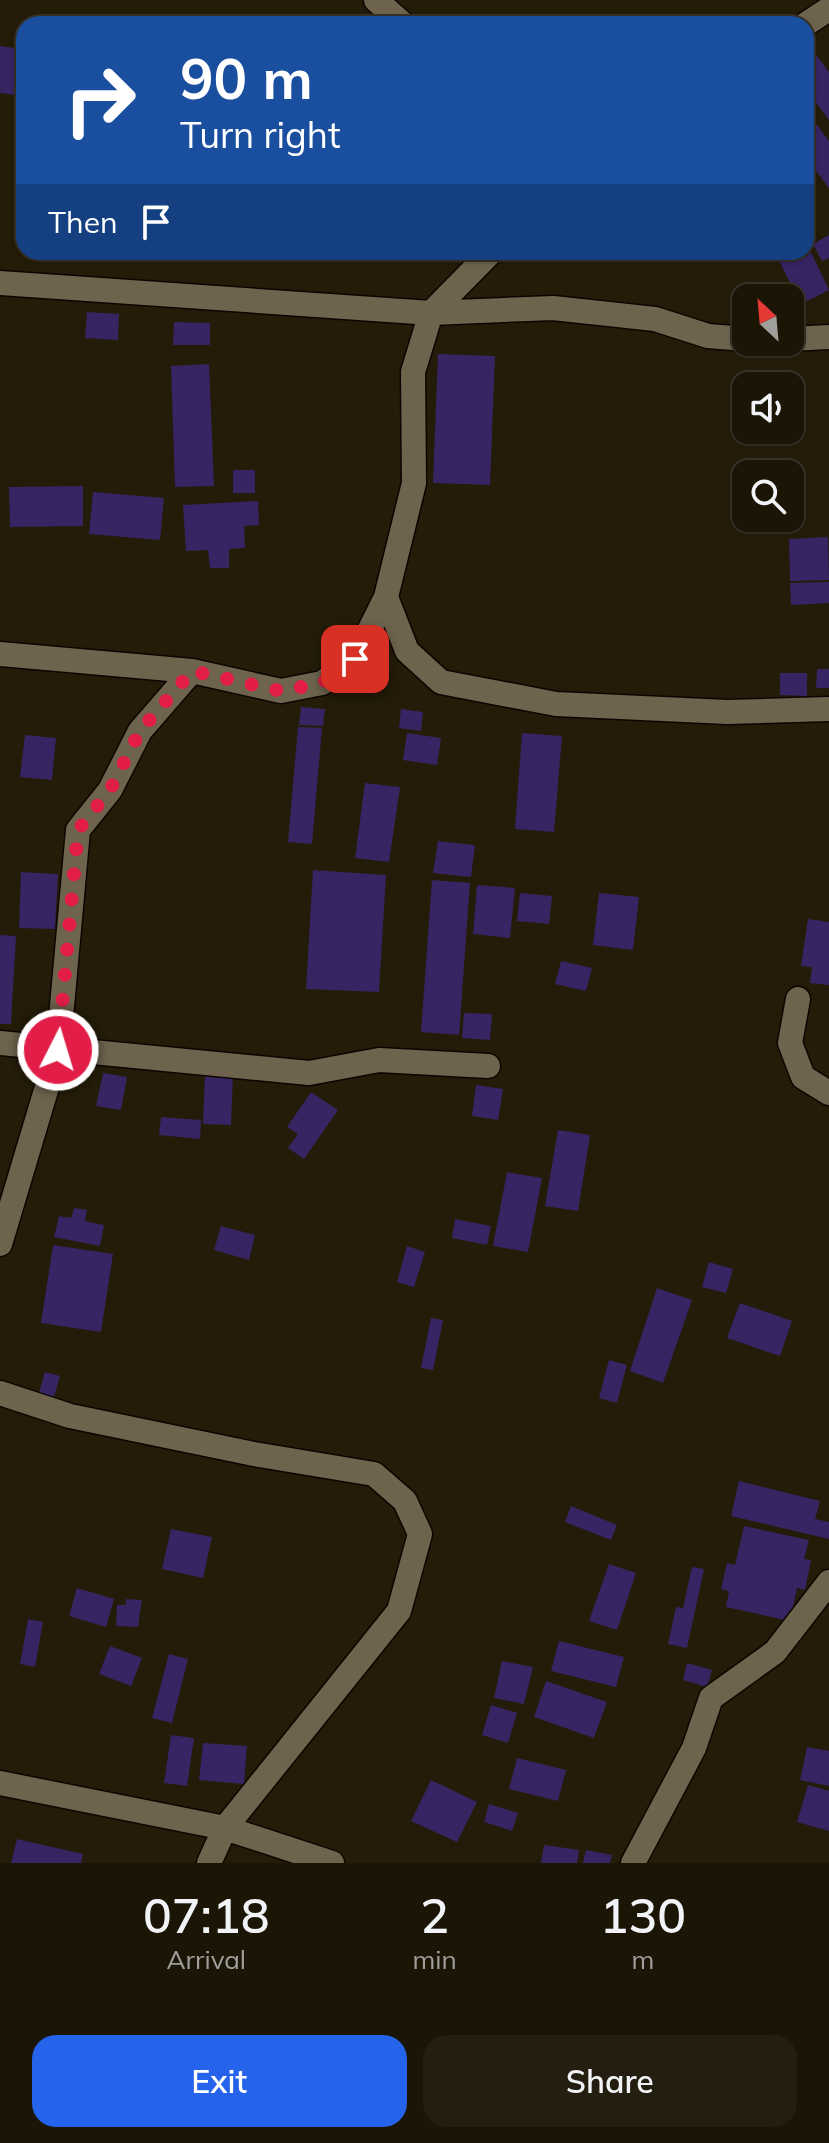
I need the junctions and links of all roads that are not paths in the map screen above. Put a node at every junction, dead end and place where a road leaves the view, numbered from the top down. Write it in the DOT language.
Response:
graph roads {
  1 [pos="376,0"];
  2 [pos="394,16"];
  3 [pos="483,260"];
  4 [pos="0,283"];
  5 [pos="431,313"];
  6 [pos="829,337"];
  7 [pos="732,338"];
  8 [pos="804,338"];
  9 [pos="386,597"];
  10 [pos="0,654"];
  11 [pos="192,671"];
  12 [pos="829,709"];
  13 [pos="798,999"];
  14 [pos="0,1043"];
  15 [pos="58,1050"];
  16 [pos="488,1066"];
  17 [pos="829,1093"];
  18 [pos="0,1244"];
  19 [pos="0,1393"];
  20 [pos="829,1582"];
  21 [pos="0,1783"];
  22 [pos="225,1828"];
  23 [pos="209,1863"];
  24 [pos="332,1863"];
  25 [pos="633,1863"];
  1 -- 2 [label="street"];
  3 -- 5 [label="street"];
  4 -- 5 [label="street"];
  5 -- 7 [label="street"];
  5 -- 9 [label="street"];
  6 -- 8 [label="street"];
  9 -- 11 [label="street"];
  9 -- 12 [label="street"];
  10 -- 11 [label="street"];
  11 -- 15 [label="street"];
  13 -- 17 [label="street"];
  14 -- 15 [label="street"];
  15 -- 16 [label="street"];
  15 -- 18 [label="street"];
  19 -- 22 [label="street"];
  20 -- 25 [label="street"];
  21 -- 22 [label="street"];
  22 -- 23 [label="street"];
  22 -- 24 [label="street"];
}
